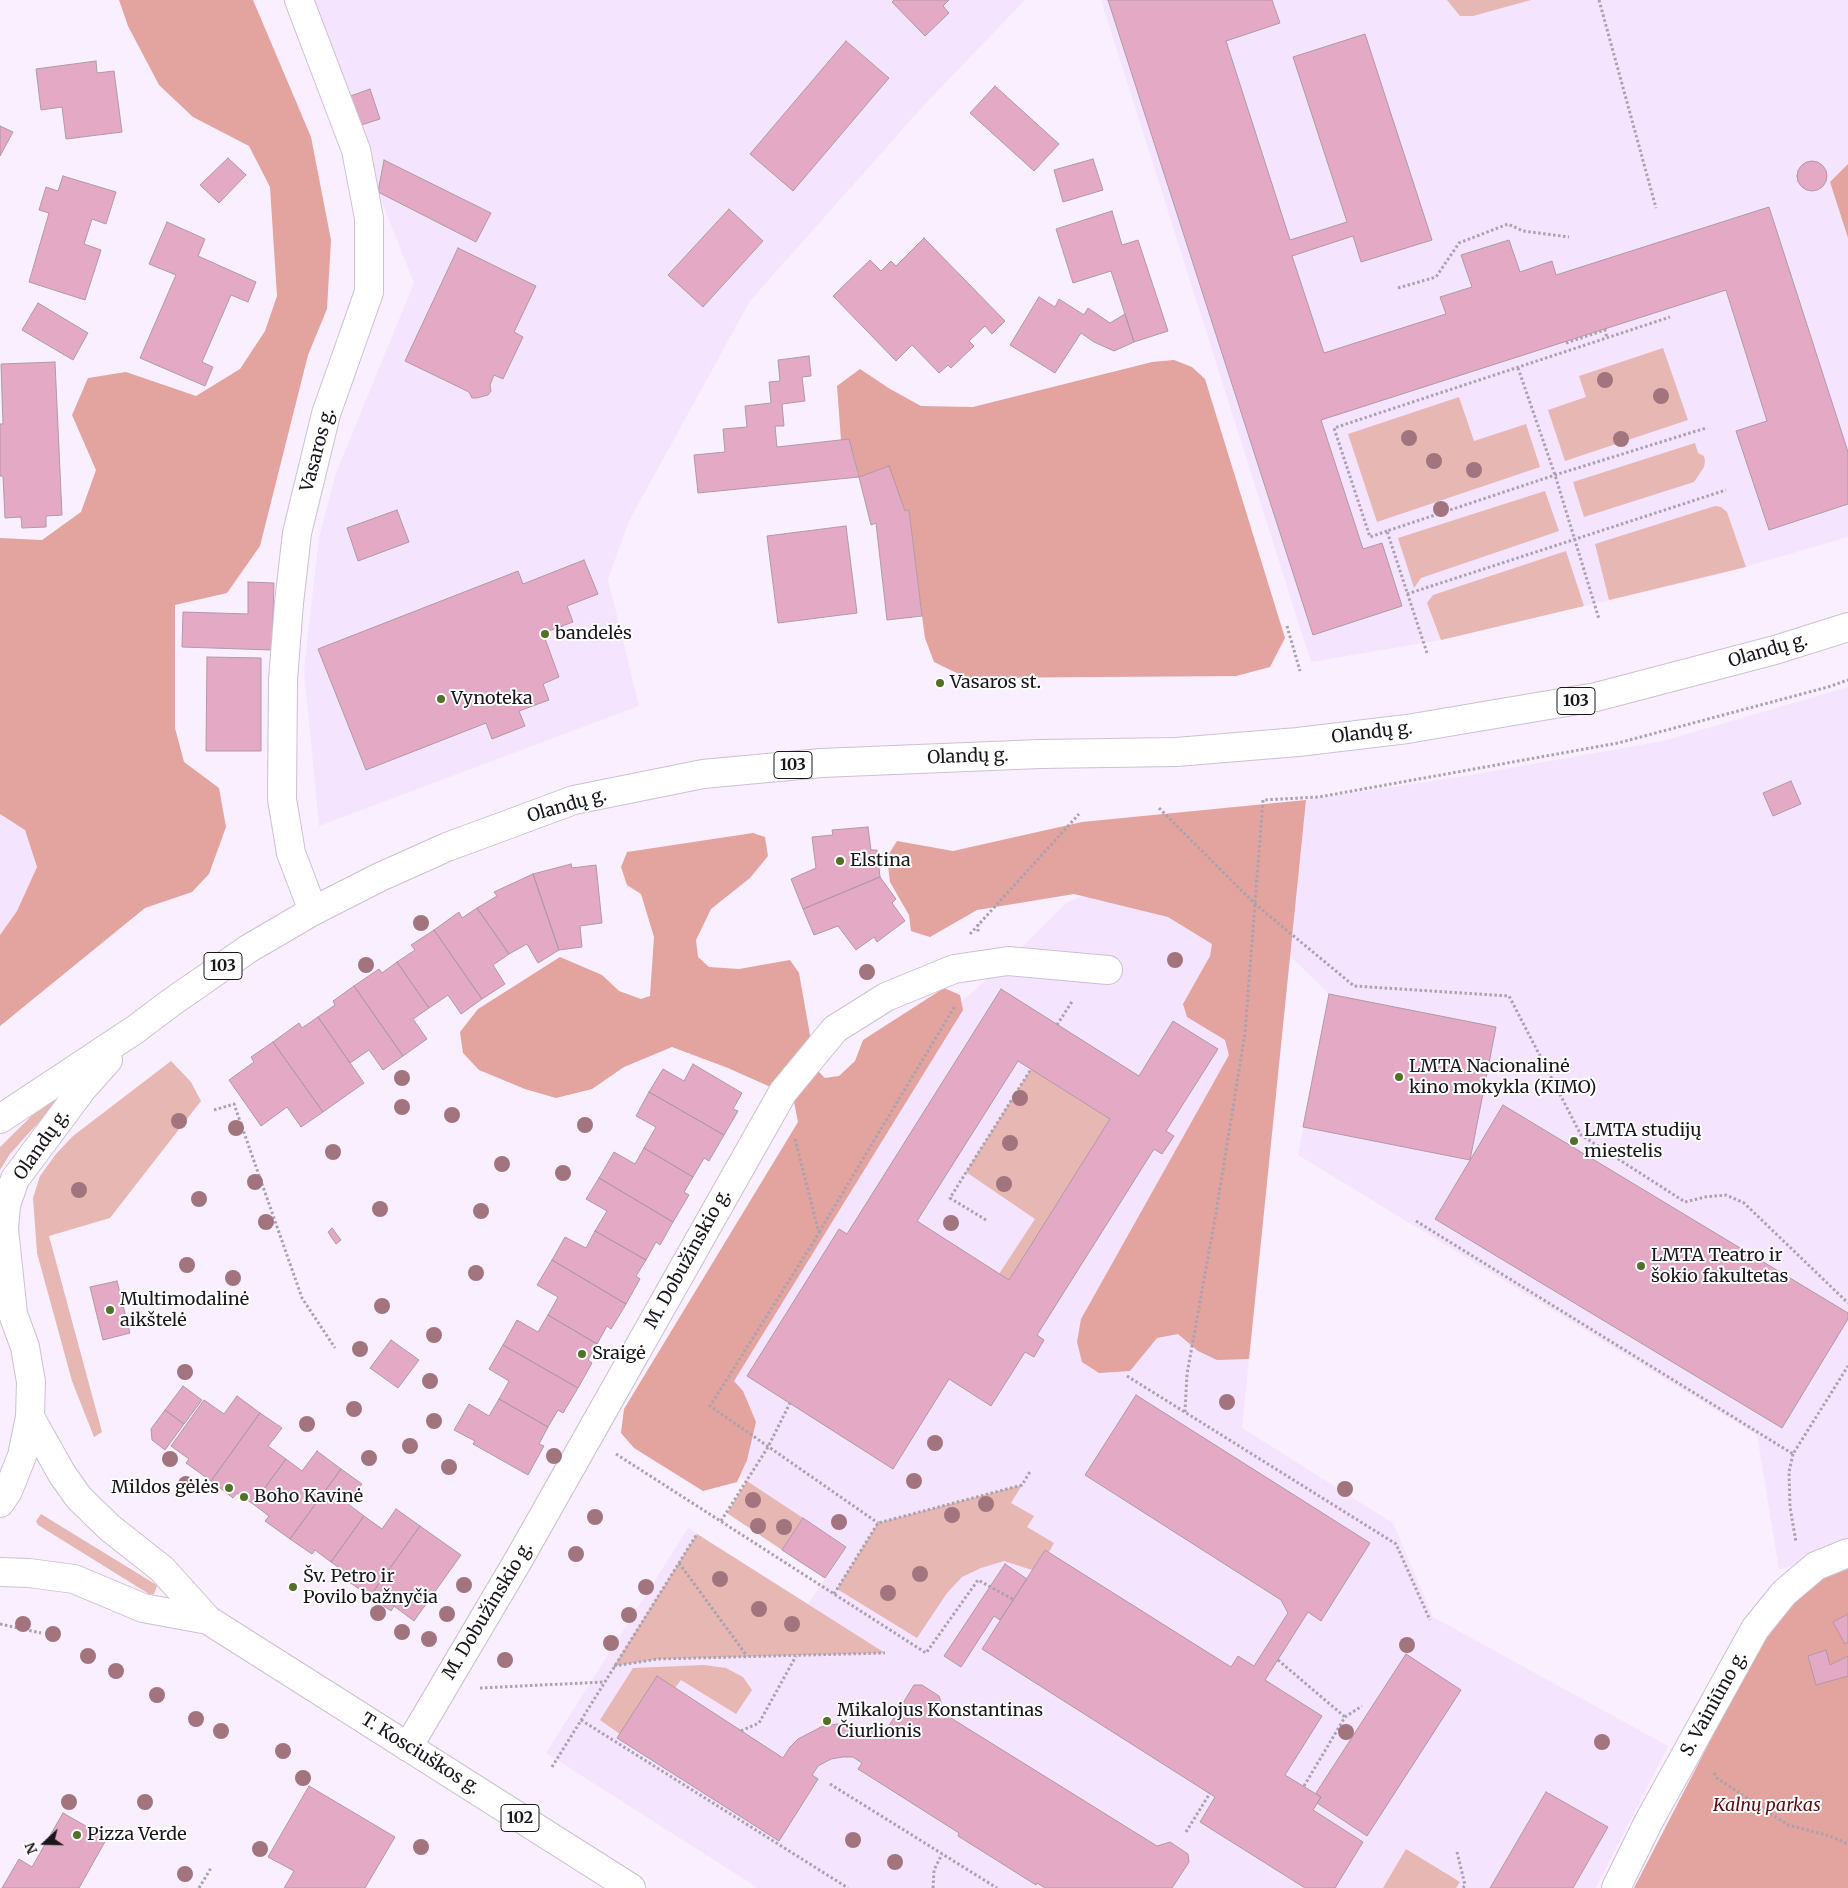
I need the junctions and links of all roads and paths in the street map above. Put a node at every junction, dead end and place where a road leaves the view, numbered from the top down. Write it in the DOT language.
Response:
graph roads {
  1 [pos="298,0"];
  2 [pos="1599,0"];
  3 [pos="1656,208"];
  4 [pos="1569,237"];
  5 [pos="1398,288"];
  6 [pos="1670,317"];
  7 [pos="1608,338"];
  8 [pos="1566,343"];
  9 [pos="1518,368"];
  10 [pos="1706,428"];
  11 [pos="1555,475"];
  12 [pos="1726,490"];
  13 [pos="1387,531"];
  14 [pos="1575,539"];
  15 [pos="1407,594"];
  16 [pos="1599,618"];
  17 [pos="1287,626"];
  18 [pos="1848,627"];
  19 [pos="1427,652"];
  20 [pos="1300,671"];
  21 [pos="1848,680"];
  22 [pos="1159,808"];
  23 [pos="1079,814"];
  24 [pos="1255,904"];
  25 [pos="314,911"];
  26 [pos="966,938"];
  27 [pos="979,965"];
  28 [pos="1108,970"];
  29 [pos="136,1029"];
  30 [pos="1031,1069"];
  31 [pos="783,1092"];
  32 [pos="214,1110"];
  33 [pos="0,1119"];
  34 [pos="986,1220"];
  35 [pos="1416,1221"];
  36 [pos="819,1233"];
  37 [pos="6,1303"];
  38 [pos="1848,1303"];
  39 [pos="335,1348"];
  40 [pos="1848,1366"];
  41 [pos="1127,1376"];
  42 [pos="790,1403"];
  43 [pos="1185,1412"];
  44 [pos="30,1417"];
  45 [pos="588,1436"];
  46 [pos="768,1447"];
  47 [pos="1793,1454"];
  48 [pos="1031,1470"];
  49 [pos="0,1503"];
  50 [pos="1790,1507"];
  51 [pos="721,1521"];
  52 [pos="878,1523"];
  53 [pos="697,1534"];
  54 [pos="1848,1553"];
  55 [pos="679,1563"];
  56 [pos="0,1572"];
  57 [pos="834,1594"];
  58 [pos="1014,1600"];
  59 [pos="208,1620"];
  60 [pos="1430,1620"];
  61 [pos="0,1624"];
  62 [pos="41,1633"];
  63 [pos="885,1653"];
  64 [pos="748,1656"];
  65 [pos="797,1656"];
  66 [pos="1278,1660"];
  67 [pos="614,1666"];
  68 [pos="604,1682"];
  69 [pos="441,1690"];
  70 [pos="1362,1706"];
  71 [pos="1345,1716"];
  72 [pos="581,1720"];
  73 [pos="741,1731"];
  74 [pos="1694,1740"];
  75 [pos="408,1747"];
  76 [pos="552,1767"];
  77 [pos="830,1784"];
  78 [pos="1304,1786"];
  79 [pos="1210,1793"];
  80 [pos="1186,1832"];
  81 [pos="1848,1844"];
  82 [pos="1457,1852"];
  83 [pos="942,1854"];
  84 [pos="211,1868"];
  85 [pos="200,1888"];
  86 [pos="631,1888"];
  87 [pos="848,1888"];
  88 [pos="933,1888"];
  89 [pos="997,1888"];
  90 [pos="1463,1888"];
  91 [pos="1616,1888"];
  1 -- 25 [label="main road, Vasaros g."];
  2 -- 3 [label="path"];
  4 -- 5 [label="path"];
  6 -- 7 [label="path"];
  7 -- 8 [label="path"];
  7 -- 9 [label="path"];
  9 -- 11 [label="path"];
  9 -- 13 [label="path"];
  10 -- 11 [label="path"];
  11 -- 13 [label="path"];
  11 -- 14 [label="path"];
  12 -- 14 [label="path"];
  13 -- 15 [label="path"];
  14 -- 15 [label="path"];
  14 -- 16 [label="path"];
  15 -- 19 [label="path"];
  17 -- 20 [label="path"];
  18 -- 25 [label="main road, Olandų g. / 103"];
  21 -- 24 [label="path"];
  22 -- 24 [label="path"];
  23 -- 26 [label="path"];
  24 -- 38 [label="path"];
  24 -- 43 [label="path"];
  25 -- 29 [label="main road, Olandų g. / 103"];
  27 -- 28 [label="main road, M. Dobužinskio g."];
  27 -- 31 [label="main road, M. Dobužinskio g."];
  27 -- 36 [label="path"];
  29 -- 33 [label="main road, Olandų g."];
  29 -- 37 [label="main road, Olandų g."];
  30 -- 34 [label="path"];
  31 -- 36 [label="path"];
  31 -- 45 [label="main road, M. Dobužinskio g."];
  32 -- 39 [label="path"];
  35 -- 47 [label="path"];
  36 -- 46 [label="path"];
  37 -- 44 [label="main road, Olandų g."];
  40 -- 47 [label="path"];
  41 -- 43 [label="path"];
  42 -- 46 [label="path"];
  43 -- 60 [label="path"];
  44 -- 49 [label="main road, Olandų g."];
  44 -- 59 [label="main road, T. Kosciuškos g."];
  45 -- 51 [label="path"];
  45 -- 69 [label="main road, M. Dobužinskio g."];
  46 -- 51 [label="path"];
  46 -- 52 [label="path"];
  47 -- 50 [label="path"];
  48 -- 52 [label="path"];
  51 -- 57 [label="path"];
  52 -- 57 [label="path"];
  53 -- 55 [label="path"];
  54 -- 74 [label="main road, S. Vainiūno g."];
  55 -- 64 [label="path"];
  55 -- 67 [label="path"];
  56 -- 59 [label="main road, T. Kosciuškos g."];
  57 -- 58 [label="path"];
  59 -- 75 [label="main road, T. Kosciuškos g. / 102"];
  61 -- 62 [label="path"];
  63 -- 65 [label="path"];
  64 -- 65 [label="path"];
  64 -- 67 [label="path"];
  65 -- 73 [label="path"];
  66 -- 71 [label="path"];
  67 -- 68 [label="path"];
  68 -- 69 [label="path"];
  68 -- 72 [label="path"];
  69 -- 75 [label="main road, M. Dobužinskio g."];
  70 -- 71 [label="path"];
  71 -- 78 [label="path"];
  72 -- 76 [label="path"];
  72 -- 87 [label="path"];
  74 -- 81 [label="path"];
  74 -- 91 [label="main road, S. Vainiūno g."];
  75 -- 86 [label="main road, T. Kosciuškos g. / 102"];
  77 -- 83 [label="path"];
  79 -- 80 [label="path"];
  82 -- 90 [label="path"];
  83 -- 88 [label="path"];
  83 -- 89 [label="path"];
  84 -- 85 [label="path"];
}
